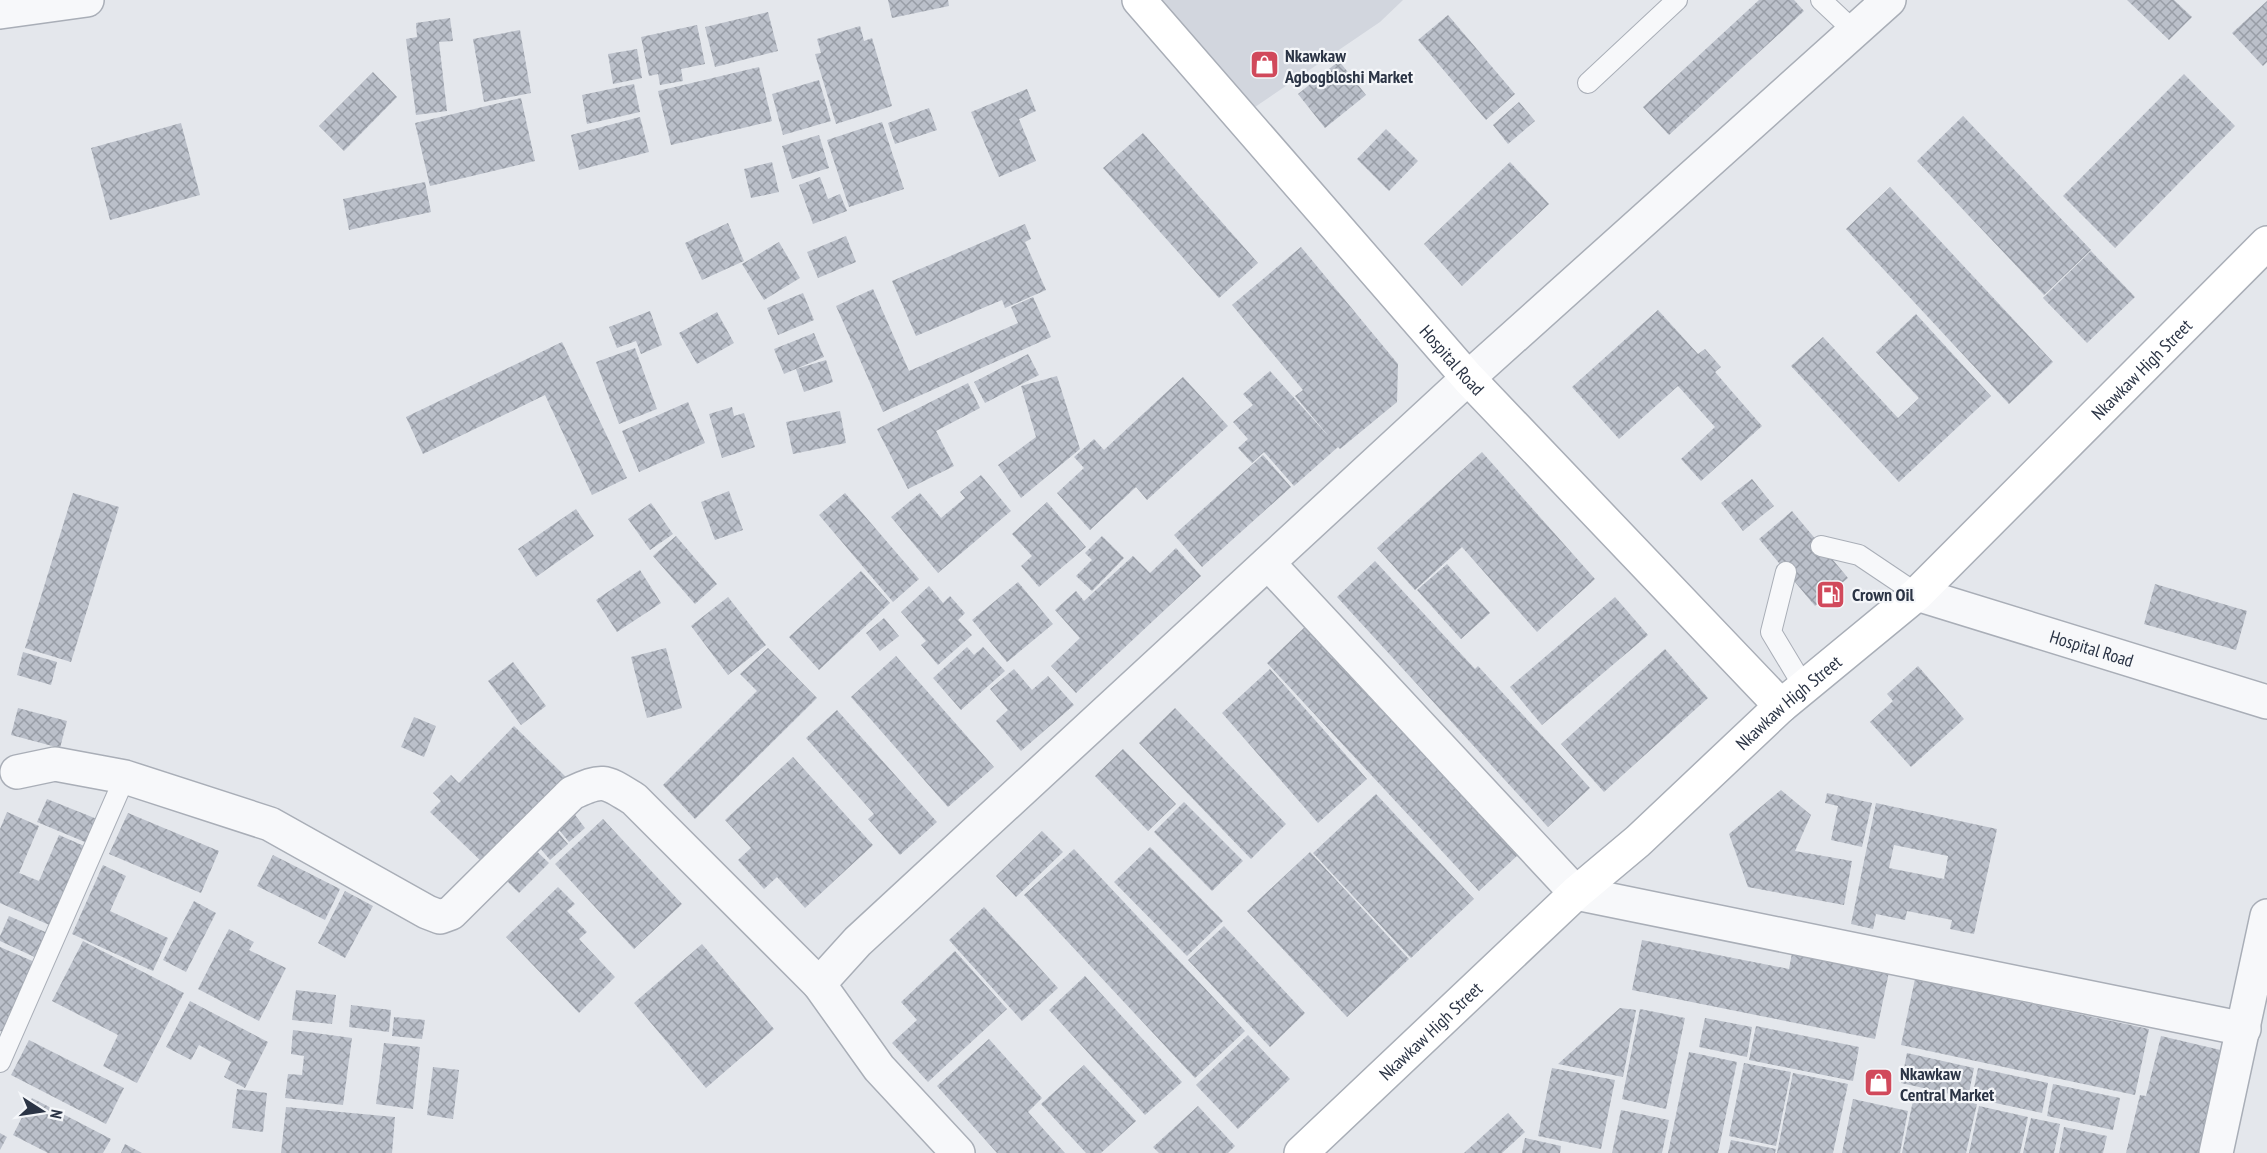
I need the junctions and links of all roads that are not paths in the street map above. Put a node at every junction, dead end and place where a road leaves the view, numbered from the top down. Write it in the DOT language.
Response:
graph roads {
  1 [pos="87,0"];
  2 [pos="1139,0"];
  3 [pos="1677,0"];
  4 [pos="1821,0"];
  5 [pos="1889,0"];
  6 [pos="0,12"];
  7 [pos="1854,31"];
  8 [pos="1588,83"];
  9 [pos="2265,249"];
  10 [pos="1468,378"];
  11 [pos="1821,546"];
  12 [pos="1268,563"];
  13 [pos="1786,572"];
  14 [pos="1917,594"];
  15 [pos="1792,697"];
  16 [pos="2267,702"];
  17 [pos="17,772"];
  18 [pos="124,777"];
  19 [pos="1576,893"];
  20 [pos="2265,934"];
  21 [pos="819,984"];
  22 [pos="2244,1029"];
  23 [pos="0,1062"];
  24 [pos="958,1153"];
  25 [pos="1301,1153"];
  26 [pos="2216,1153"];
  1 -- 6 [label="street"];
  2 -- 10 [label="main road, Hospital Road"];
  3 -- 8 [label="lane"];
  4 -- 7 [label="lane"];
  5 -- 7 [label="street"];
  7 -- 10 [label="street"];
  9 -- 14 [label="main road, Nkawkaw High Street"];
  10 -- 12 [label="street"];
  10 -- 15 [label="main road, Hospital Road"];
  11 -- 14 [label="lane"];
  12 -- 19 [label="street"];
  12 -- 21 [label="street"];
  13 -- 15 [label="lane"];
  14 -- 15 [label="main road, Nkawkaw High Street"];
  14 -- 16 [label="street, Hospital Road"];
  15 -- 19 [label="main road, Nkawkaw High Street"];
  17 -- 18 [label="street"];
  18 -- 21 [label="street"];
  18 -- 23 [label="lane"];
  19 -- 22 [label="street"];
  19 -- 25 [label="main road, Nkawkaw High Street"];
  20 -- 22 [label="street"];
  21 -- 24 [label="street"];
  22 -- 26 [label="street"];
}
